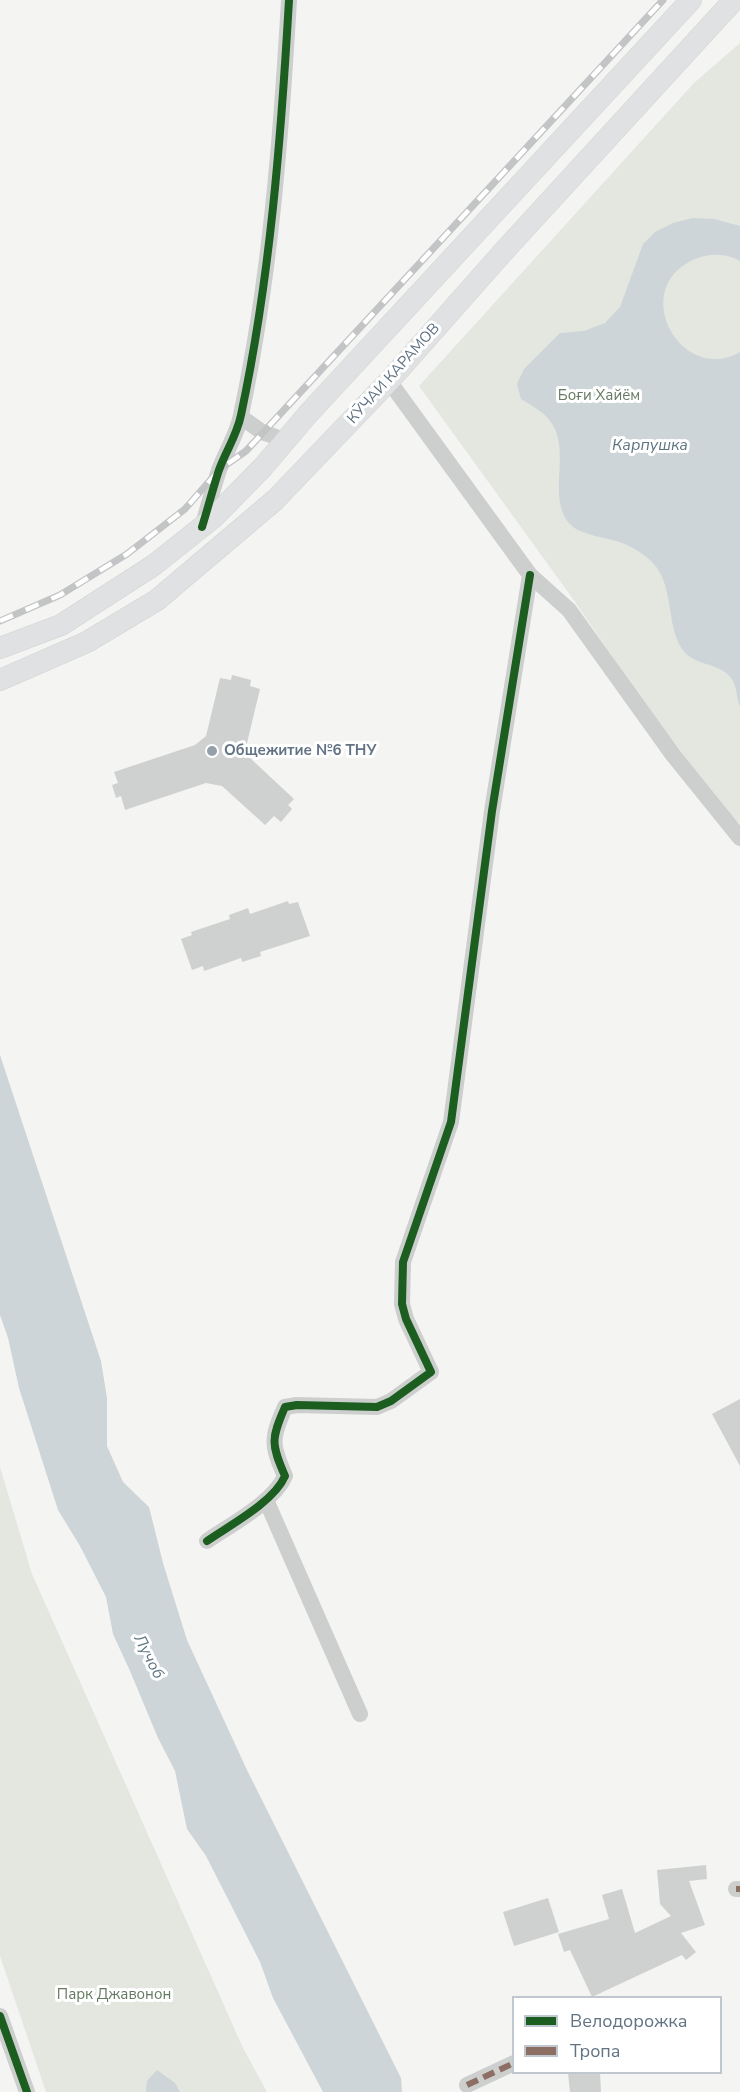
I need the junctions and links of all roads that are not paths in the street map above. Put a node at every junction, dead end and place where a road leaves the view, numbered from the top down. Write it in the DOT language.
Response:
graph roads {
  1 [pos="290,0"];
  2 [pos="691,0"];
  3 [pos="734,0"];
  4 [pos="480,228"];
  5 [pos="504,251"];
  6 [pos="390,381"];
  7 [pos="241,417"];
  8 [pos="287,441"];
  9 [pos="202,527"];
  10 [pos="530,575"];
  11 [pos="0,648"];
  12 [pos="0,680"];
  13 [pos="740,838"];
  14 [pos="266,1500"];
  15 [pos="207,1541"];
  16 [pos="360,1714"];
  17 [pos="0,2016"];
  18 [pos="512,2063"];
  19 [pos="467,2085"];
  20 [pos="27,2092"];
  1 -- 7 [label="street"];
  2 -- 4 [label="main road"];
  3 -- 5 [label="main road, КӮЧАИ КАРАМОВ"];
  4 -- 5 [label="main road"];
  4 -- 8 [label="main road"];
  5 -- 6 [label="main road, КӮЧАИ КАРАМОВ"];
  6 -- 10 [label="street"];
  6 -- 12 [label="main road, КӮЧАИ КАРАМОВ"];
  7 -- 8 [label="street"];
  7 -- 9 [label="street"];
  8 -- 9 [label="main road"];
  9 -- 11 [label="main road"];
  10 -- 13 [label="street"];
  10 -- 14 [label="street"];
  14 -- 15 [label="street"];
  14 -- 16 [label="street"];
  17 -- 20 [label="street"];
  18 -- 19 [label="street"];
}
